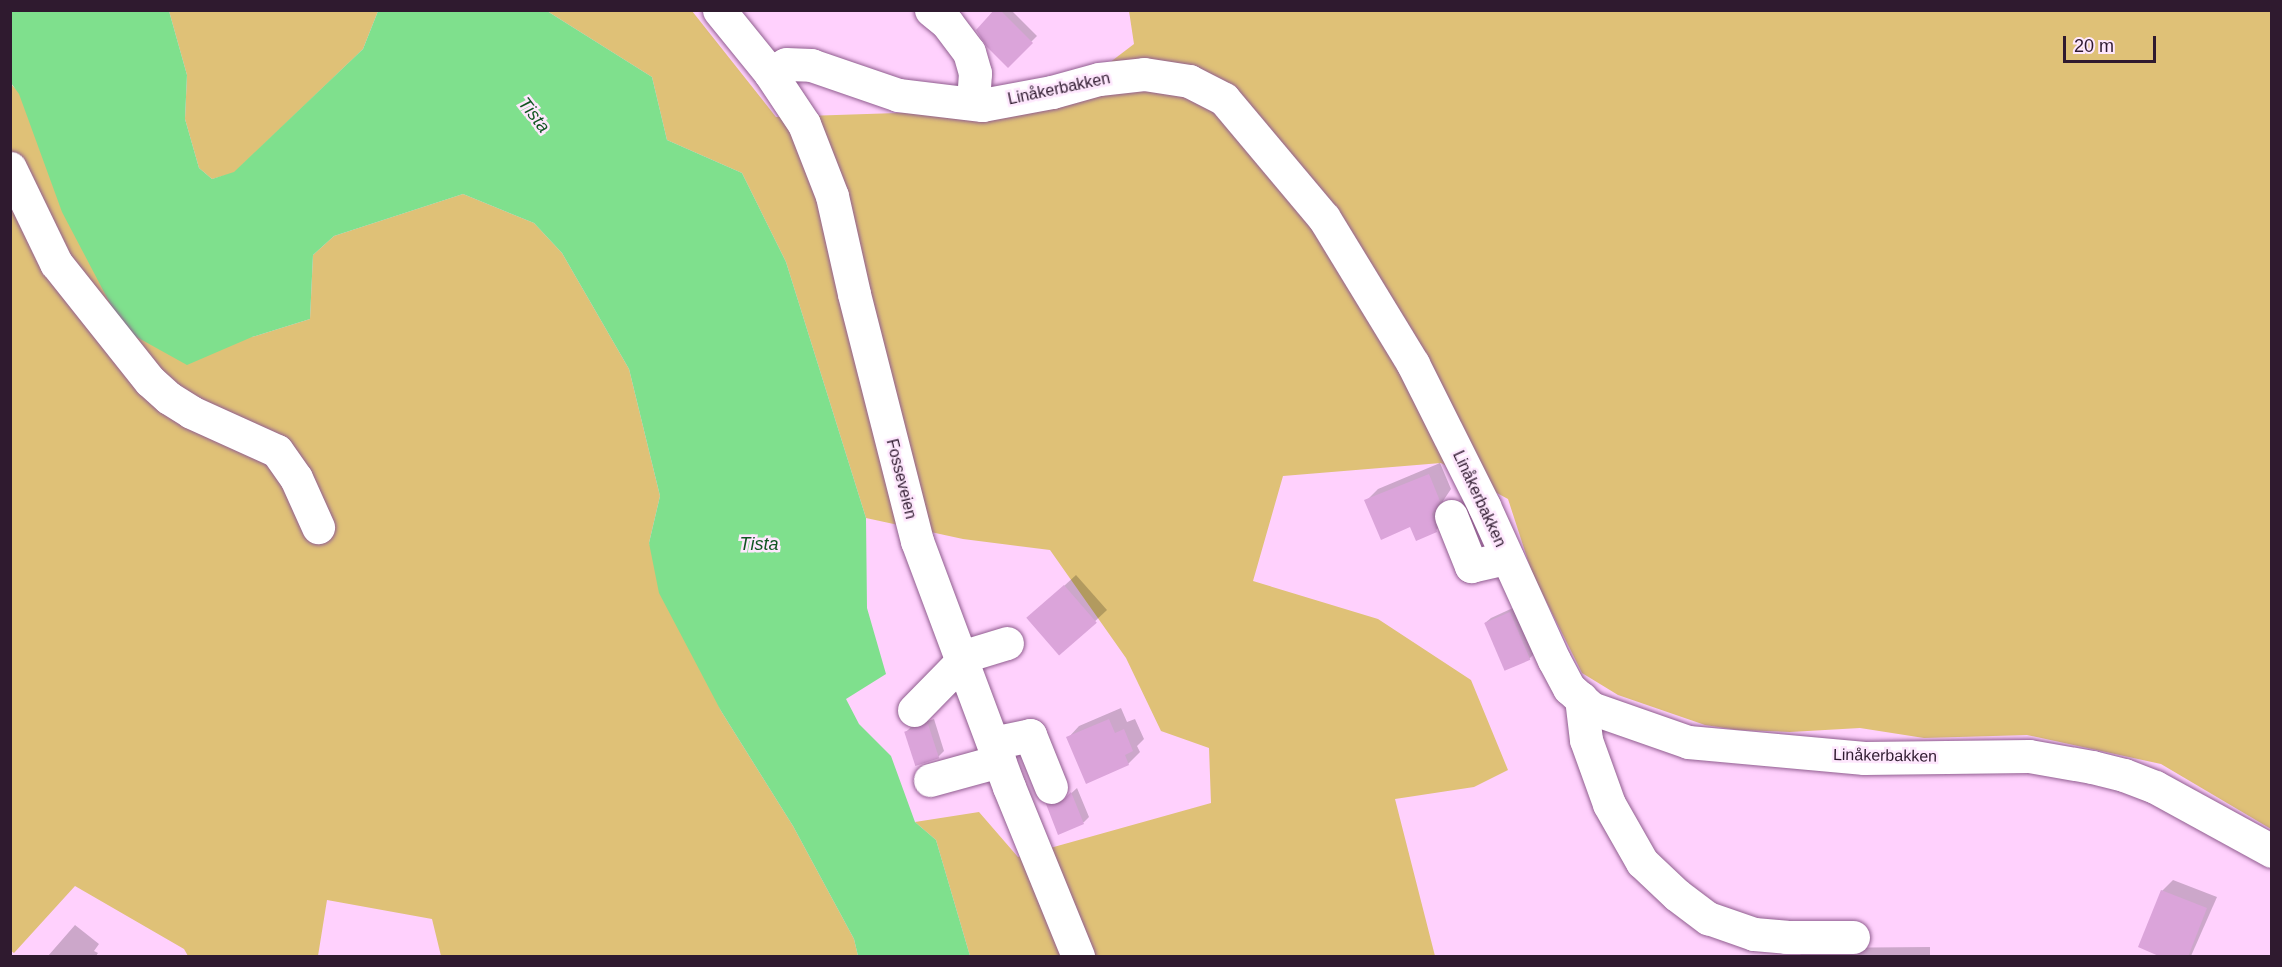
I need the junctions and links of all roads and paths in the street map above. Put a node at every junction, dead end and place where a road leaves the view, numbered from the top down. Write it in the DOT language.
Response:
graph roads {
  1 [pos="719,10"];
  2 [pos="951,17"];
  3 [pos="770,73"];
  4 [pos="973,103"];
  5 [pos="10,168"];
  6 [pos="1451,516"];
  7 [pos="318,527"];
  8 [pos="1507,558"];
  9 [pos="1007,643"];
  10 [pos="961,659"];
  11 [pos="1581,698"];
  12 [pos="914,711"];
  13 [pos="996,752"];
  14 [pos="930,780"];
  15 [pos="1050,787"];
  16 [pos="2271,851"];
  17 [pos="1853,937"];
  18 [pos="1078,957"];
  1 -- 3 [label="street, Fosseveien"];
  2 -- 4 [label="street"];
  3 -- 4 [label="street, Linåkerbakken"];
  3 -- 10 [label="street, Fosseveien"];
  4 -- 8 [label="street, Linåkerbakken"];
  5 -- 7 [label="street"];
  6 -- 8 [label="street"];
  8 -- 11 [label="street, Linåkerbakken"];
  9 -- 10 [label="street"];
  10 -- 12 [label="street"];
  10 -- 13 [label="street, Fosseveien"];
  11 -- 16 [label="street, Linåkerbakken"];
  11 -- 17 [label="street"];
  13 -- 14 [label="street"];
  13 -- 15 [label="street"];
  13 -- 18 [label="street, Fosseveien"];
}
